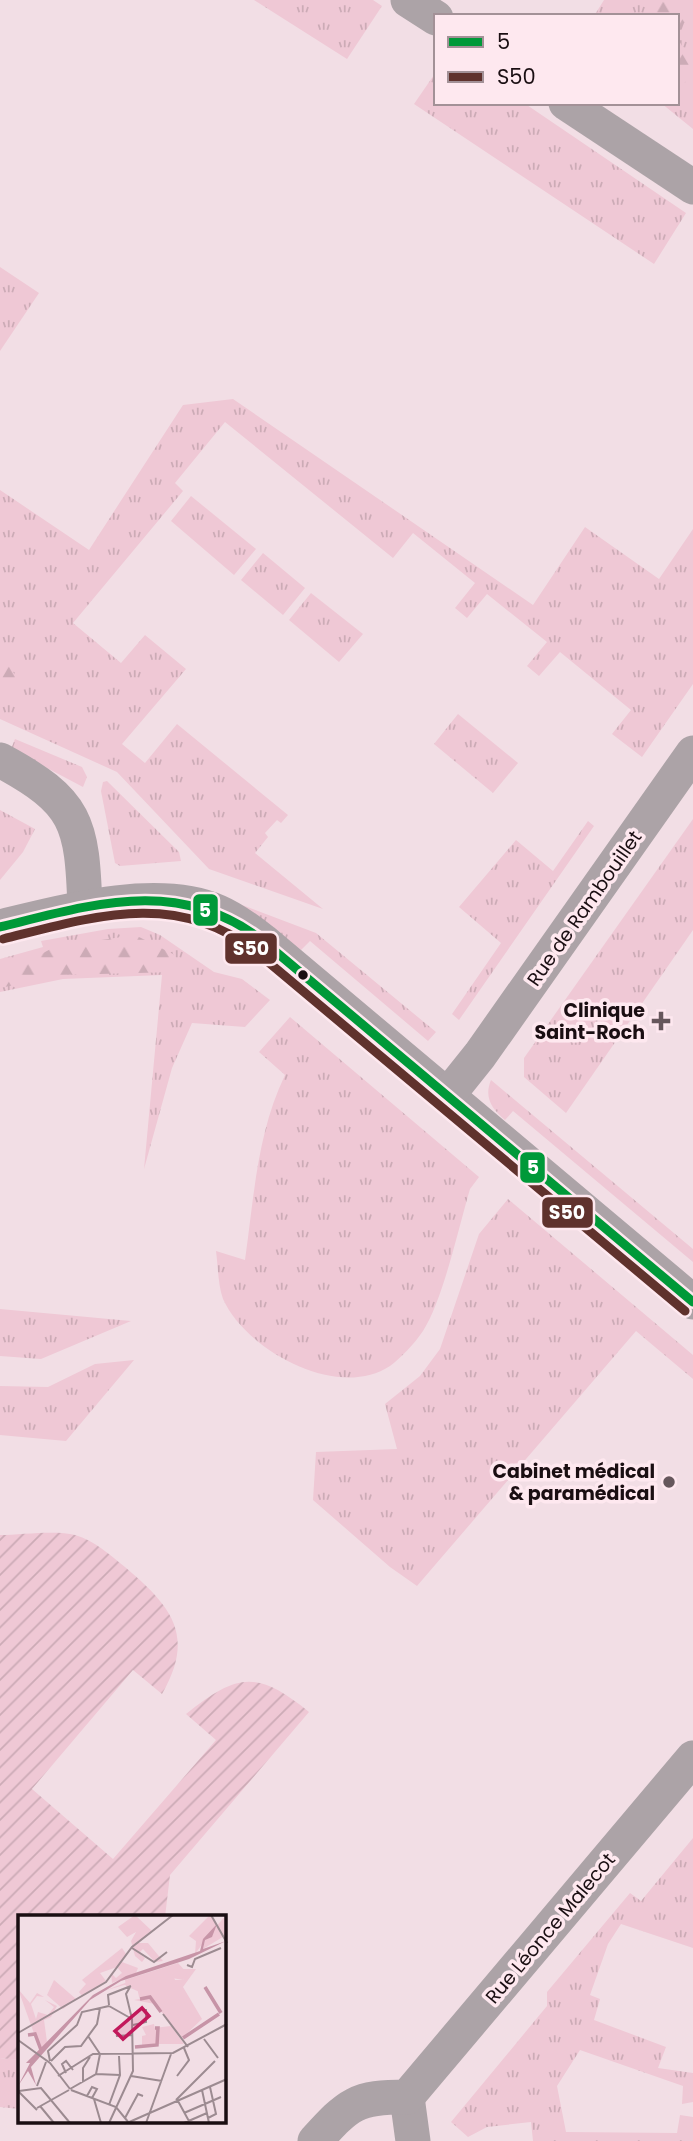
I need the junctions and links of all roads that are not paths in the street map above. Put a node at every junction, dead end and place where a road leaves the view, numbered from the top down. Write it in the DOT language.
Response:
graph roads {
  1 [pos="408,0"];
  2 [pos="434,17"];
  3 [pos="569,105"];
  4 [pos="693,187"];
  5 [pos="693,752"];
  6 [pos="0,760"];
  7 [pos="85,908"];
  8 [pos="0,927"];
  9 [pos="447,1095"];
  10 [pos="693,1302"];
  11 [pos="693,1758"];
  12 [pos="407,2097"];
  13 [pos="315,2141"];
  14 [pos="413,2141"];
  1 -- 2 [label="street"];
  3 -- 4 [label="street"];
  5 -- 9 [label="street, Rue de Rambouillet"];
  6 -- 7 [label="street"];
  7 -- 8 [label="street"];
  7 -- 9 [label="street"];
  9 -- 10 [label="street"];
  11 -- 12 [label="street, Rue Léonce Malecot"];
  12 -- 13 [label="street"];
  12 -- 14 [label="street"];
}
